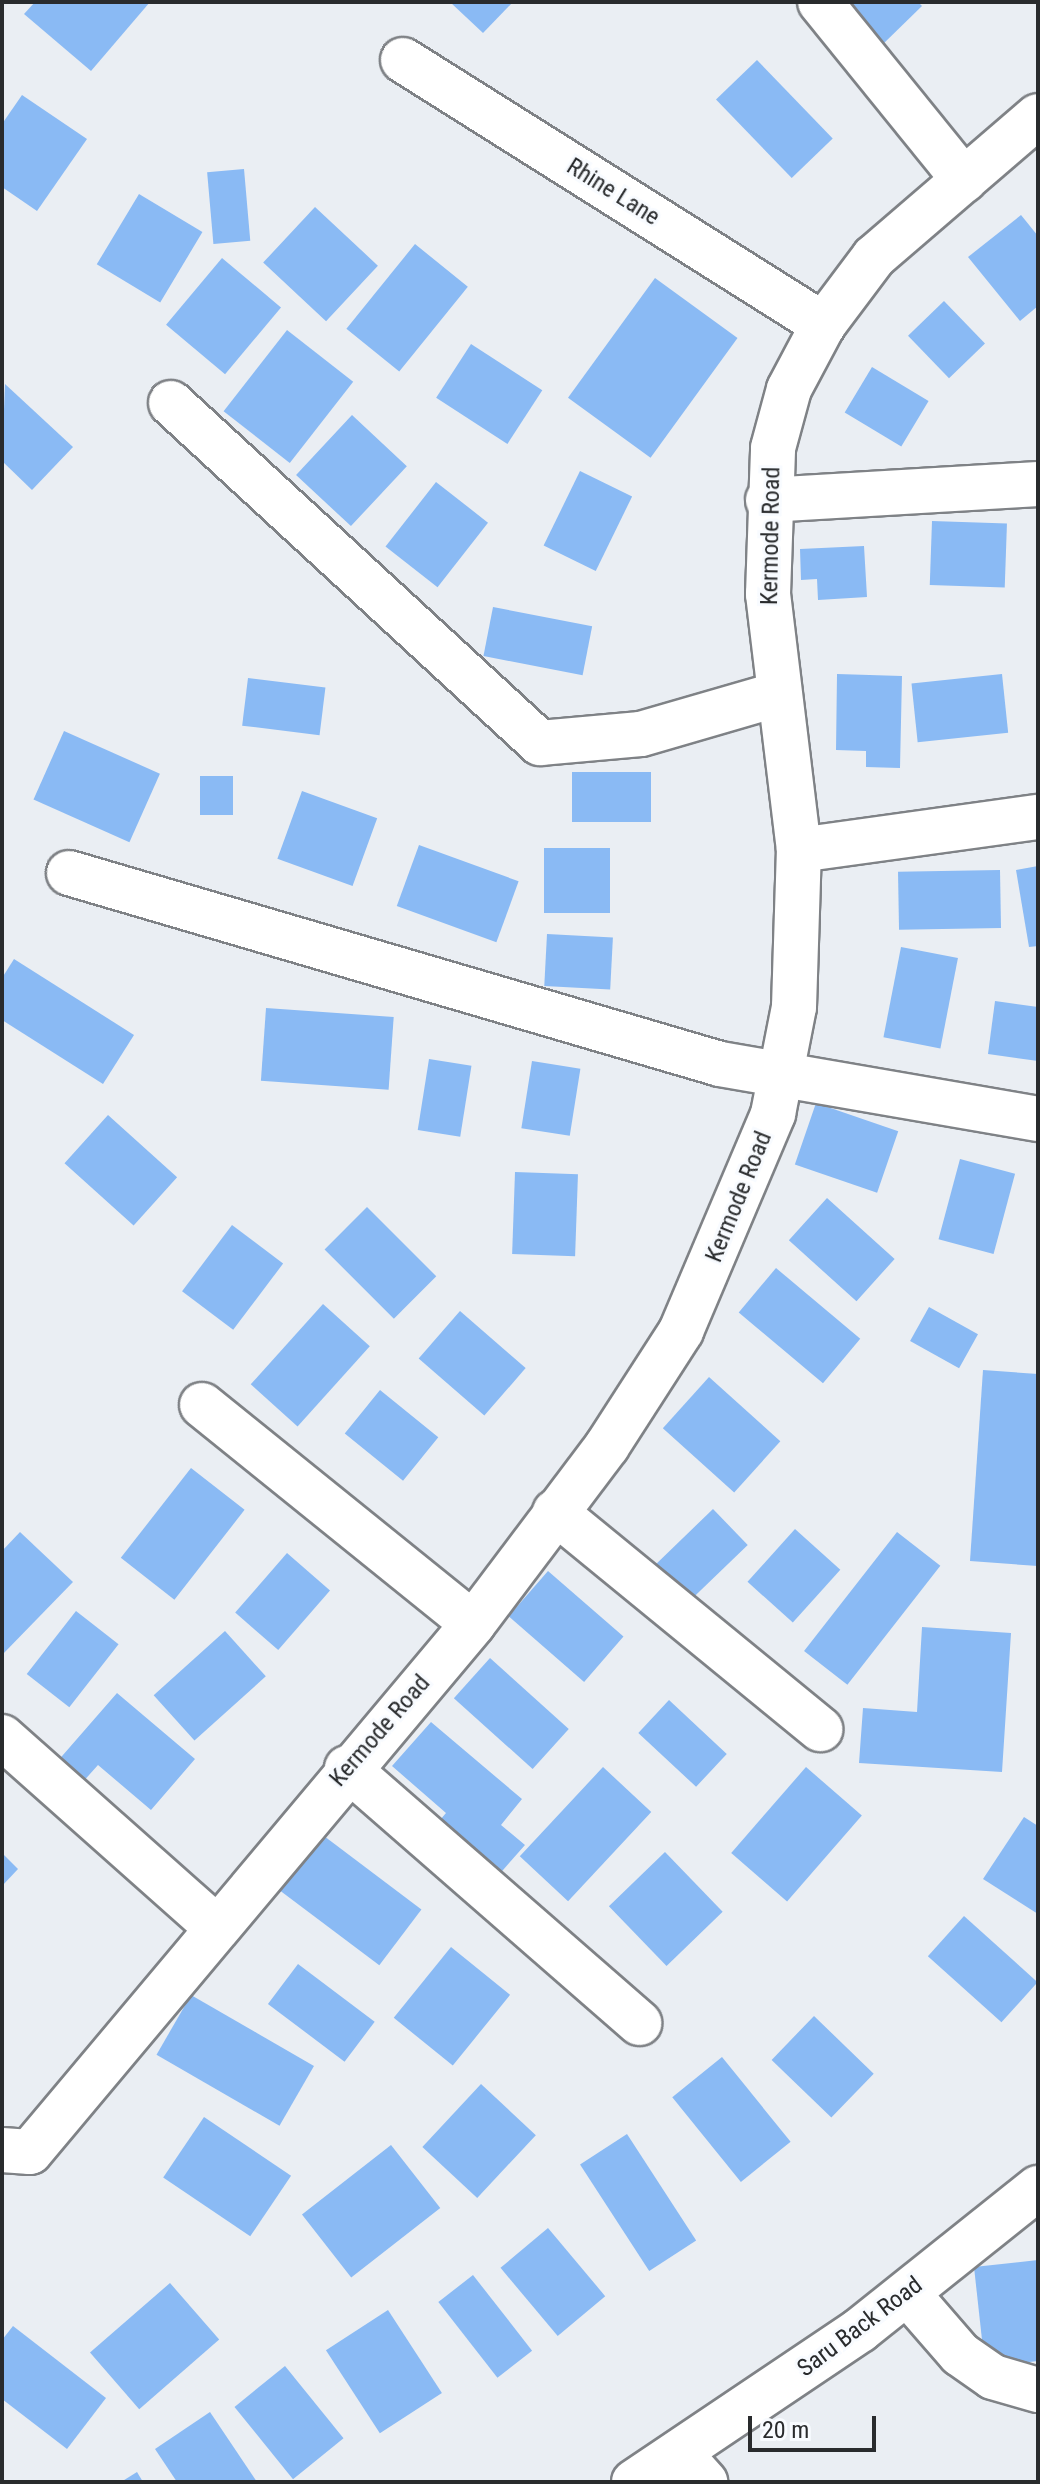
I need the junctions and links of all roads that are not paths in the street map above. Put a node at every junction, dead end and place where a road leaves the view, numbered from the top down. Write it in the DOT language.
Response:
graph roads {
  1 [pos="820,2"];
  2 [pos="403,60"];
  3 [pos="1038,116"];
  4 [pos="964,180"];
  5 [pos="823,325"];
  6 [pos="171,403"];
  7 [pos="1038,484"];
  8 [pos="768,500"];
  9 [pos="779,694"];
  10 [pos="1038,817"];
  11 [pos="799,850"];
  12 [pos="69,873"];
  13 [pos="786,1071"];
  14 [pos="1038,1119"];
  15 [pos="202,1405"];
  16 [pos="555,1512"];
  17 [pos="473,1624"];
  18 [pos="820,1729"];
  19 [pos="2,1737"];
  20 [pos="347,1768"];
  21 [pos="216,1927"];
  22 [pos="639,2023"];
  23 [pos="16,2151"];
  24 [pos="1038,2188"];
  25 [pos="908,2294"];
  26 [pos="1038,2390"];
  27 [pos="692,2468"];
  28 [pos="634,2482"];
  1 -- 4 [label="street"];
  2 -- 5 [label="street, Rhine Lane"];
  3 -- 4 [label="street, Kermode Road"];
  4 -- 5 [label="street, Kermode Road"];
  5 -- 8 [label="street, Kermode Road"];
  6 -- 9 [label="street"];
  7 -- 8 [label="street"];
  8 -- 9 [label="street, Kermode Road"];
  9 -- 11 [label="street, Kermode Road"];
  10 -- 11 [label="street"];
  11 -- 13 [label="street, Kermode Road"];
  12 -- 13 [label="street"];
  13 -- 14 [label="street"];
  13 -- 16 [label="street, Kermode Road"];
  15 -- 17 [label="street"];
  16 -- 17 [label="street, Kermode Road"];
  16 -- 18 [label="street"];
  17 -- 20 [label="street, Kermode Road"];
  19 -- 21 [label="street"];
  20 -- 21 [label="street, Kermode Road"];
  20 -- 22 [label="street"];
  21 -- 23 [label="street, Kermode Road"];
  24 -- 25 [label="street, Saru Back Road"];
  25 -- 26 [label="street"];
  25 -- 27 [label="street, Saru Back Road"];
  27 -- 28 [label="street, Saru Back Road"];
}
